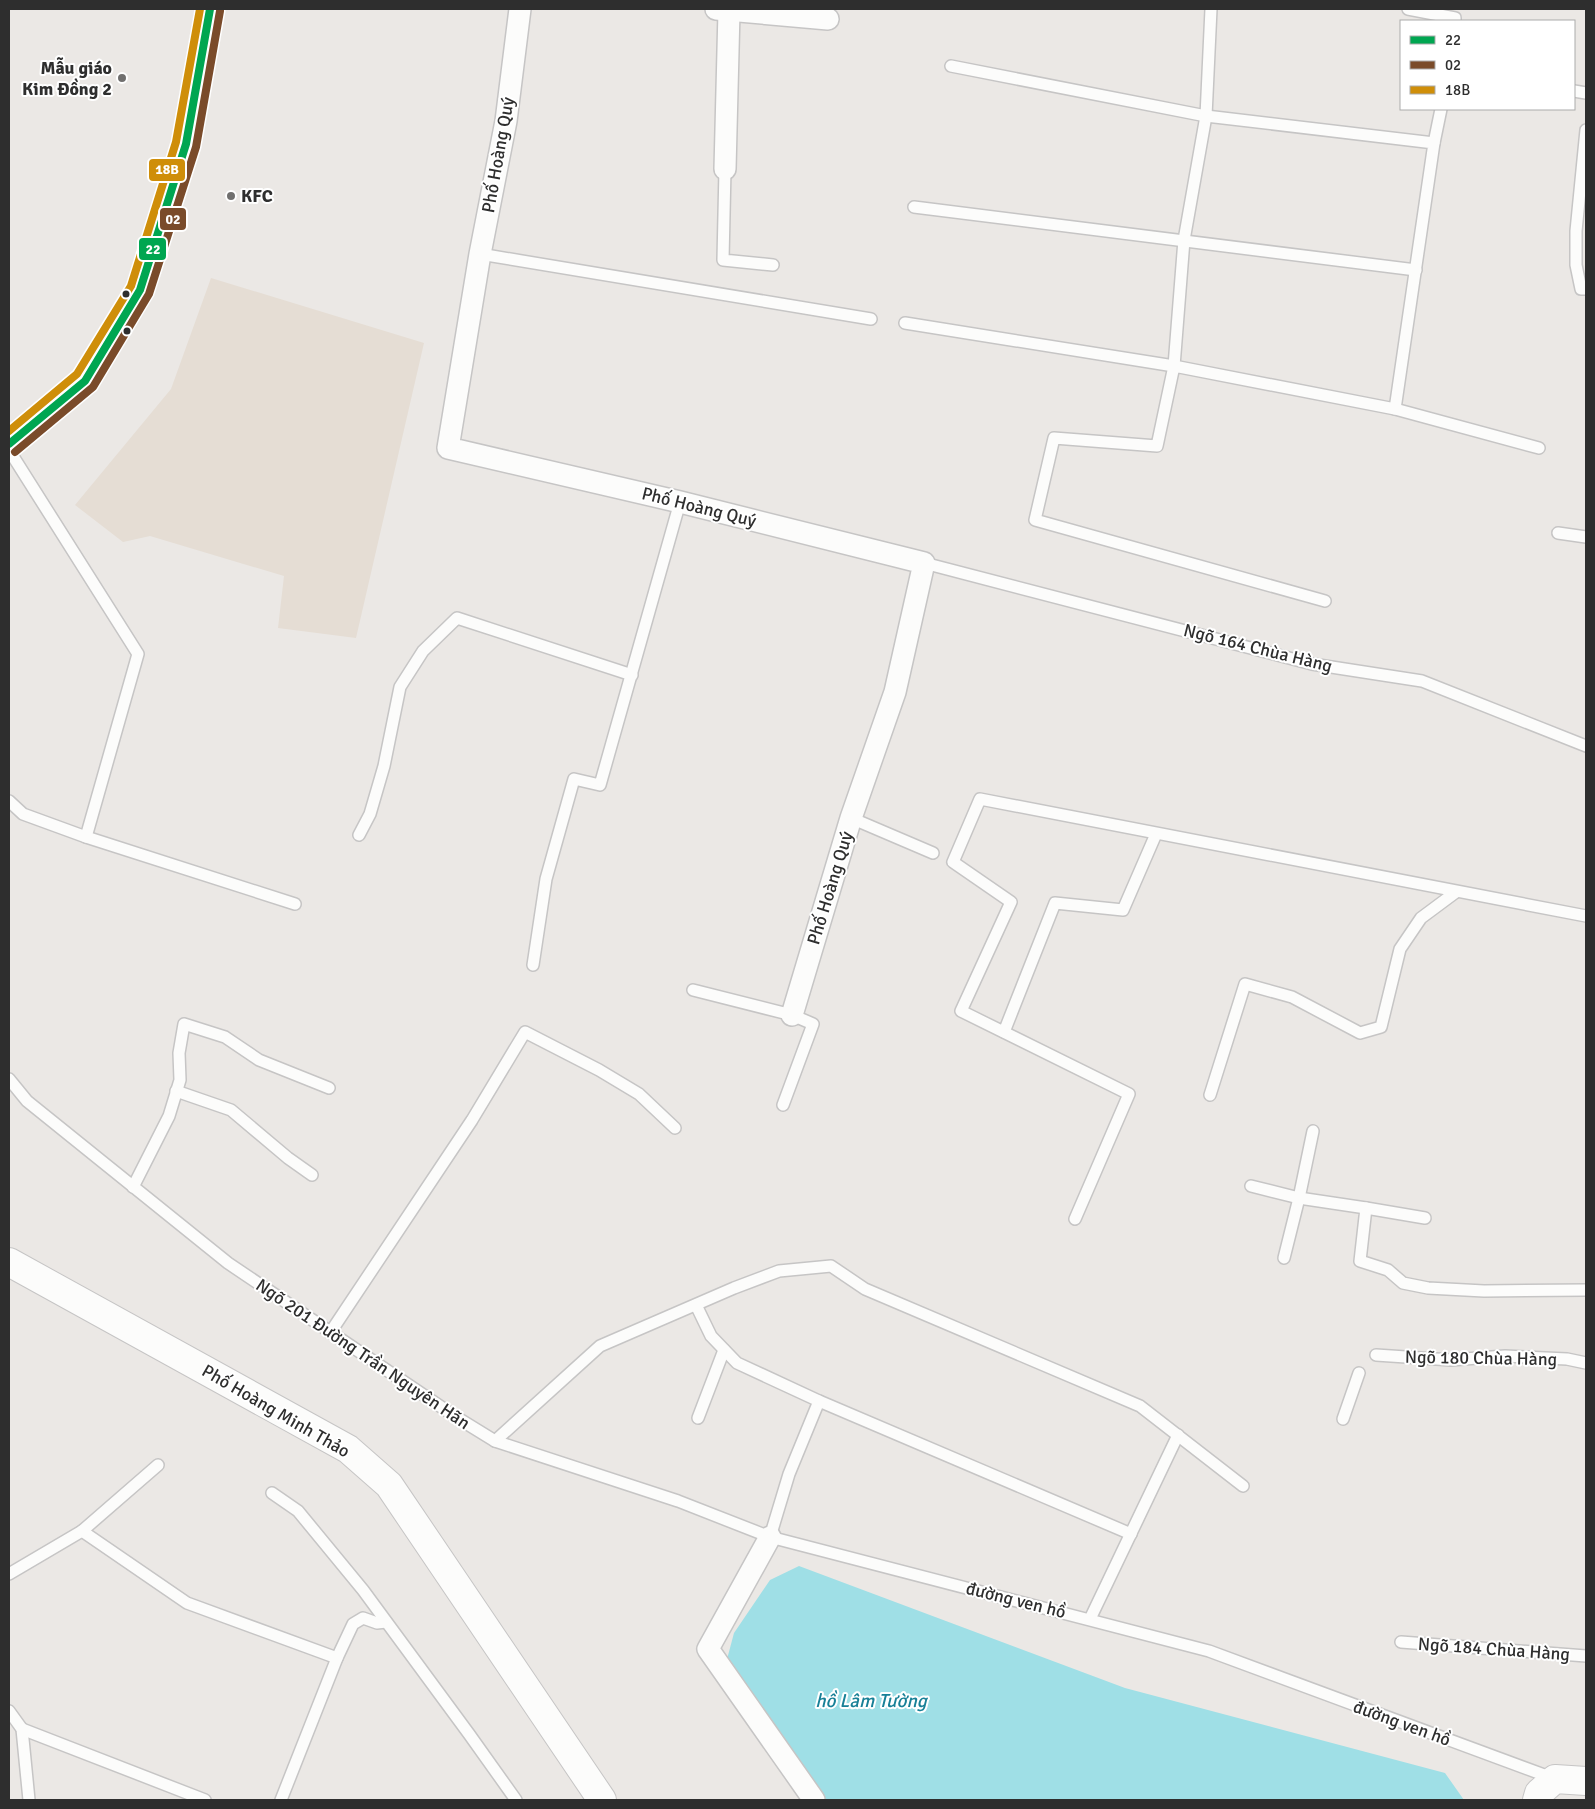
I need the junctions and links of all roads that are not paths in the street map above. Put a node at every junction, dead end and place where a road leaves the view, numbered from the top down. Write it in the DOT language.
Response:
graph roads {
  1 [pos="210,9"];
  2 [pos="520,9"];
  3 [pos="1211,9"];
  4 [pos="1408,9"];
  5 [pos="722,10"];
  6 [pos="828,18"];
  7 [pos="1455,20"];
  8 [pos="951,66"];
  9 [pos="1441,110"];
  10 [pos="1206,116"];
  11 [pos="1586,130"];
  12 [pos="1434,142"];
  13 [pos="725,170"];
  14 [pos="914,207"];
  15 [pos="1184,240"];
  16 [pos="480,254"];
  17 [pos="772,265"];
  18 [pos="1416,270"];
  19 [pos="1586,289"];
  20 [pos="871,319"];
  21 [pos="905,324"];
  22 [pos="1174,366"];
  23 [pos="1395,409"];
  24 [pos="9,444"];
  25 [pos="1539,448"];
  26 [pos="9,450"];
  27 [pos="680,502"];
  28 [pos="1558,533"];
  29 [pos="1586,536"];
  30 [pos="924,563"];
  31 [pos="1325,601"];
  32 [pos="632,675"];
  33 [pos="1586,746"];
  34 [pos="9,801"];
  35 [pos="851,818"];
  36 [pos="1156,834"];
  37 [pos="359,835"];
  38 [pos="86,837"];
  39 [pos="933,853"];
  40 [pos="1456,892"];
  41 [pos="295,904"];
  42 [pos="1586,916"];
  43 [pos="533,965"];
  44 [pos="693,990"];
  45 [pos="792,1015"];
  46 [pos="1004,1032"];
  47 [pos="9,1079"];
  48 [pos="329,1088"];
  49 [pos="176,1091"];
  50 [pos="1210,1095"];
  51 [pos="783,1105"];
  52 [pos="675,1128"];
  53 [pos="1313,1131"];
  54 [pos="312,1175"];
  55 [pos="1251,1186"];
  56 [pos="133,1187"];
  57 [pos="1299,1198"];
  58 [pos="1366,1208"];
  59 [pos="1425,1218"];
  60 [pos="1075,1219"];
  61 [pos="1284,1258"];
  62 [pos="9,1262"];
  63 [pos="1586,1290"];
  64 [pos="696,1305"];
  65 [pos="330,1332"];
  66 [pos="724,1350"];
  67 [pos="1376,1355"];
  68 [pos="1586,1363"];
  69 [pos="1359,1373"];
  70 [pos="819,1401"];
  71 [pos="698,1418"];
  72 [pos="1344,1418"];
  73 [pos="1178,1435"];
  74 [pos="495,1441"];
  75 [pos="158,1465"];
  76 [pos="1242,1486"];
  77 [pos="272,1493"];
  78 [pos="82,1531"];
  79 [pos="1131,1534"];
  80 [pos="770,1537"];
  81 [pos="9,1574"];
  82 [pos="1090,1619"];
  83 [pos="386,1622"];
  84 [pos="1401,1642"];
  85 [pos="1586,1656"];
  86 [pos="336,1658"];
  87 [pos="9,1711"];
  88 [pos="22,1729"];
  89 [pos="1554,1778"];
  90 [pos="1586,1781"];
  91 [pos="29,1800"];
  92 [pos="205,1800"];
  93 [pos="284,1800"];
  94 [pos="516,1800"];
  95 [pos="602,1800"];
  96 [pos="814,1800"];
  97 [pos="1537,1800"];
  1 -- 24 [label="street"];
  2 -- 16 [label="street, Phố Hoàng Quý"];
  3 -- 10 [label="lane"];
  4 -- 7 [label="lane"];
  5 -- 6 [label="street"];
  5 -- 13 [label="street"];
  8 -- 10 [label="lane"];
  9 -- 12 [label="lane"];
  10 -- 12 [label="lane"];
  10 -- 15 [label="lane"];
  11 -- 19 [label="lane"];
  12 -- 18 [label="lane"];
  13 -- 17 [label="lane"];
  14 -- 15 [label="lane"];
  15 -- 18 [label="lane"];
  15 -- 22 [label="lane"];
  16 -- 20 [label="lane"];
  16 -- 27 [label="street, Phố Hoàng Quý"];
  18 -- 23 [label="lane"];
  21 -- 22 [label="lane"];
  22 -- 23 [label="lane"];
  22 -- 31 [label="lane"];
  23 -- 25 [label="lane"];
  26 -- 38 [label="lane"];
  27 -- 30 [label="street, Phố Hoàng Quý"];
  27 -- 32 [label="lane"];
  28 -- 29 [label="lane"];
  30 -- 33 [label="lane, Ngõ 164 Chùa Hàng"];
  30 -- 35 [label="street, Phố Hoàng Quý"];
  32 -- 37 [label="lane"];
  32 -- 43 [label="lane"];
  34 -- 38 [label="lane"];
  35 -- 39 [label="lane"];
  35 -- 45 [label="street, Phố Hoàng Quý"];
  36 -- 40 [label="lane"];
  36 -- 46 [label="lane"];
  36 -- 46 [label="lane"];
  38 -- 41 [label="lane"];
  40 -- 42 [label="lane"];
  40 -- 50 [label="lane"];
  44 -- 45 [label="lane"];
  45 -- 51 [label="lane"];
  46 -- 60 [label="lane"];
  47 -- 56 [label="lane, Ngõ 201 Đường Trần Nguyên Hãn"];
  48 -- 49 [label="lane"];
  49 -- 54 [label="lane"];
  49 -- 56 [label="lane"];
  52 -- 65 [label="lane"];
  53 -- 57 [label="lane"];
  55 -- 57 [label="lane"];
  56 -- 65 [label="lane, Ngõ 201 Đường Trần Nguyên Hãn"];
  57 -- 58 [label="lane"];
  57 -- 61 [label="lane"];
  58 -- 59 [label="lane"];
  58 -- 63 [label="lane"];
  62 -- 95 [label="street, Phố Hoàng Minh Thảo"];
  64 -- 66 [label="lane"];
  64 -- 73 [label="lane"];
  64 -- 74 [label="lane"];
  65 -- 74 [label="lane, Ngõ 201 Đường Trần Nguyên Hãn"];
  66 -- 70 [label="lane"];
  66 -- 71 [label="lane"];
  67 -- 68 [label="lane, Ngõ 180 Chùa Hàng"];
  69 -- 72 [label="lane"];
  70 -- 79 [label="lane"];
  70 -- 80 [label="lane"];
  73 -- 76 [label="lane"];
  73 -- 79 [label="lane"];
  74 -- 80 [label="lane, Ngõ 201 Đường Trần Nguyên Hãn"];
  75 -- 78 [label="lane"];
  77 -- 83 [label="lane"];
  78 -- 81 [label="lane"];
  78 -- 86 [label="lane"];
  79 -- 82 [label="lane"];
  80 -- 82 [label="lane, đường ven hồ"];
  80 -- 96 [label="street"];
  82 -- 89 [label="lane, đường ven hồ"];
  83 -- 86 [label="lane"];
  83 -- 94 [label="lane"];
  84 -- 85 [label="lane, Ngõ 184 Chùa Hàng"];
  86 -- 93 [label="lane"];
  87 -- 88 [label="lane"];
  88 -- 91 [label="lane"];
  88 -- 92 [label="lane"];
  89 -- 90 [label="street"];
  89 -- 97 [label="street"];
}
